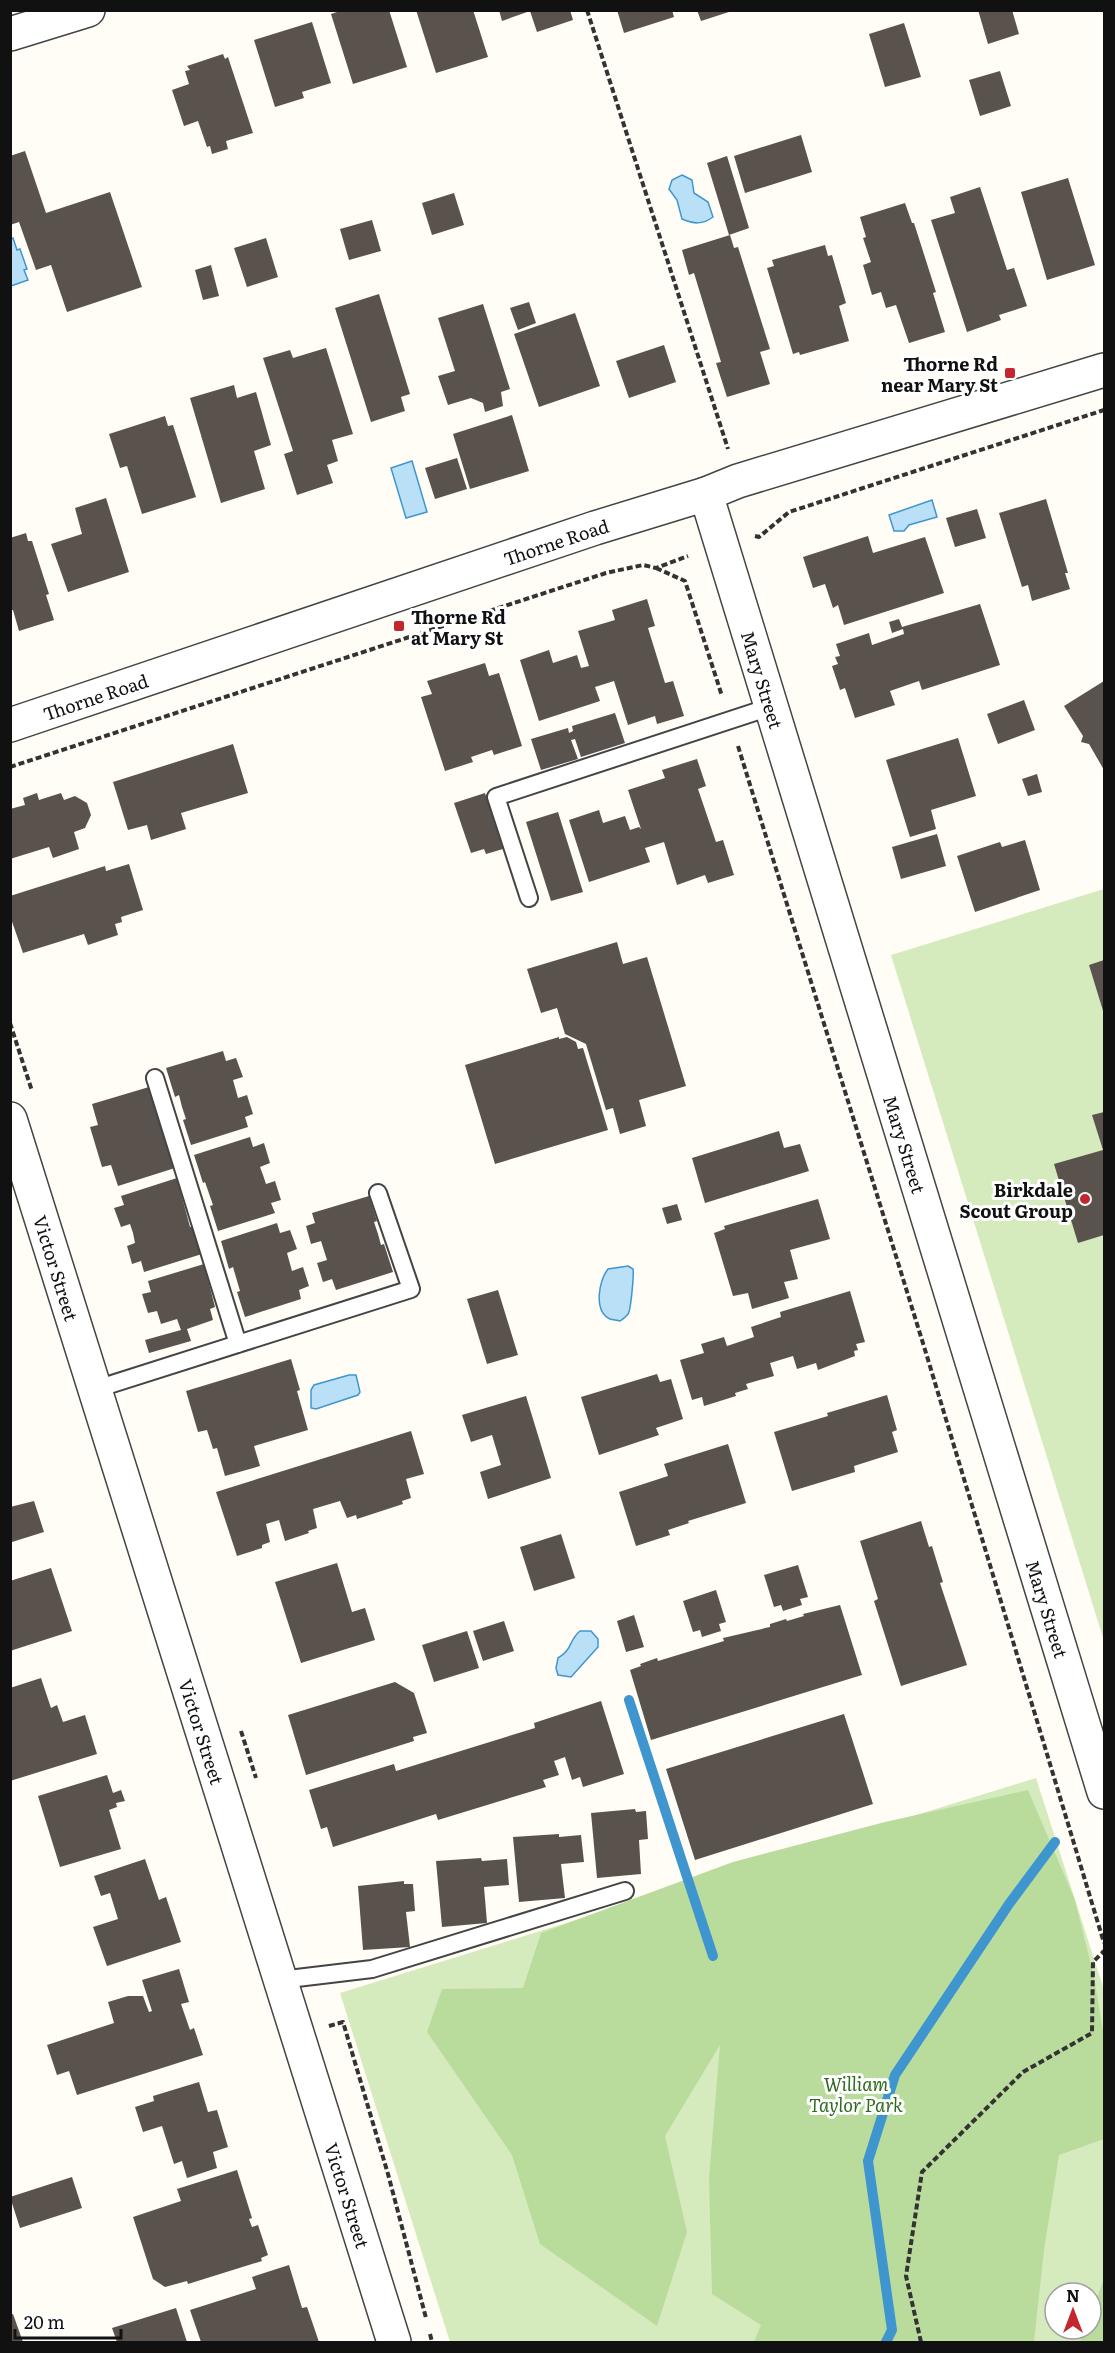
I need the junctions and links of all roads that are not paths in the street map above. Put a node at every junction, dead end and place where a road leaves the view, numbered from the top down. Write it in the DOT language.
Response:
graph roads {
  1 [pos="88,10"];
  2 [pos="10,34"];
  3 [pos="1104,370"];
  4 [pos="706,494"];
  5 [pos="770,707"];
  6 [pos="10,725"];
  7 [pos="529,898"];
  8 [pos="155,1078"];
  9 [pos="10,1119"];
  10 [pos="378,1192"];
  11 [pos="238,1344"];
  12 [pos="96,1389"];
  13 [pos="1104,1792"];
  14 [pos="625,1891"];
  15 [pos="280,1980"];
  16 [pos="394,2343"];
  1 -- 2 [label="street"];
  3 -- 4 [label="street, Thorne Road"];
  4 -- 5 [label="street, Mary Street"];
  4 -- 6 [label="street, Thorne Road"];
  5 -- 7 [label="lane"];
  5 -- 13 [label="street, Mary Street"];
  8 -- 11 [label="lane"];
  9 -- 12 [label="street, Victor Street"];
  10 -- 11 [label="lane"];
  11 -- 12 [label="lane"];
  12 -- 15 [label="street, Victor Street"];
  14 -- 15 [label="lane"];
  15 -- 16 [label="street, Victor Street"];
}
